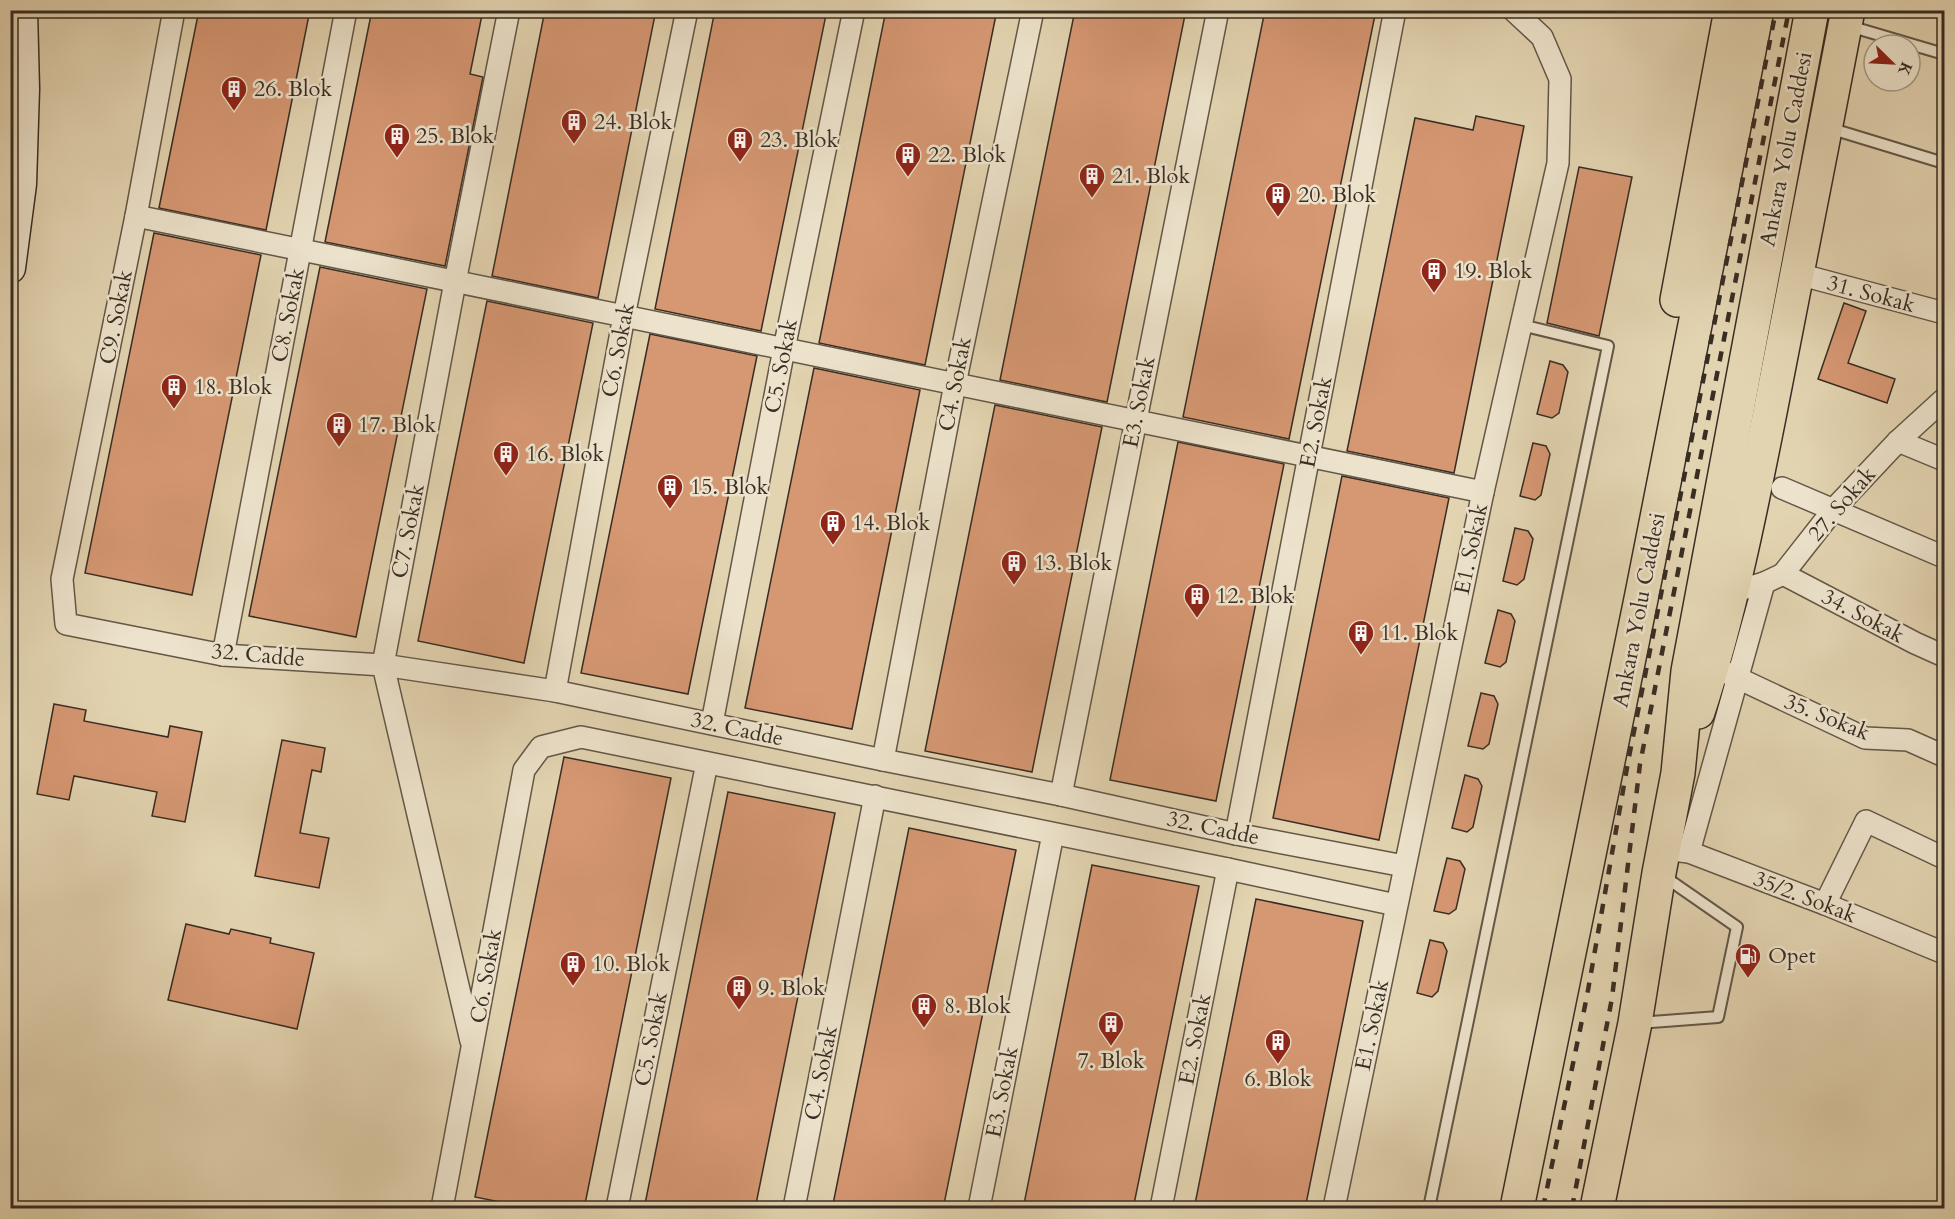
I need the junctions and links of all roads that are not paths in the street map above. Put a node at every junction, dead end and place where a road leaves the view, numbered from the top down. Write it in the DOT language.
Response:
graph roads {
  1 [pos="22,10"];
  2 [pos="174,10"];
  3 [pos="346,10"];
  4 [pos="509,10"];
  5 [pos="687,10"];
  6 [pos="854,10"];
  7 [pos="1033,10"];
  8 [pos="1218,10"];
  9 [pos="1395,10"];
  10 [pos="1513,10"];
  11 [pos="1731,10"];
  12 [pos="1757,10"];
  13 [pos="1812,10"];
  14 [pos="1847,18"];
  15 [pos="1944,54"];
  16 [pos="1826,127"];
  17 [pos="1944,163"];
  18 [pos="136,216"];
  19 [pos="300,250"];
  20 [pos="10,268"];
  21 [pos="1798,274"];
  22 [pos="455,282"];
  23 [pos="1944,313"];
  24 [pos="624,316"];
  25 [pos="1521,326"];
  26 [pos="784,349"];
  27 [pos="955,384"];
  28 [pos="1944,399"];
  29 [pos="1135,421"];
  30 [pos="1898,441"];
  31 [pos="1309,457"];
  32 [pos="1944,460"];
  33 [pos="1782,488"];
  34 [pos="1483,492"];
  35 [pos="1834,509"];
  36 [pos="1944,557"];
  37 [pos="1774,579"];
  38 [pos="1732,592"];
  39 [pos="66,624"];
  40 [pos="223,655"];
  41 [pos="1944,657"];
  42 [pos="384,664"];
  43 [pos="1725,672"];
  44 [pos="555,691"];
  45 [pos="712,723"];
  46 [pos="541,747"];
  47 [pos="1944,756"];
  48 [pos="883,760"];
  49 [pos="707,763"];
  50 [pos="1678,773"];
  51 [pos="1061,795"];
  52 [pos="875,796"];
  53 [pos="1596,824"];
  54 [pos="1053,834"];
  55 [pos="1236,834"];
  56 [pos="1671,858"];
  57 [pos="1944,858"];
  58 [pos="1404,866"];
  59 [pos="1228,869"];
  60 [pos="1825,904"];
  61 [pos="1396,905"];
  62 [pos="1944,953"];
  63 [pos="1635,1023"];
  64 [pos="473,1048"];
  65 [pos="444,1208"];
  66 [pos="617,1209"];
  67 [pos="794,1209"];
  68 [pos="979,1209"];
  69 [pos="1161,1209"];
  70 [pos="1334,1209"];
  71 [pos="1429,1209"];
  72 [pos="1517,1209"];
  73 [pos="1597,1209"];
  1 -- 20 [label="main road"];
  2 -- 18 [label="street, C9. Sokak"];
  3 -- 19 [label="street, C8. Sokak"];
  4 -- 22 [label="street, C7. Sokak"];
  5 -- 24 [label="street, C6. Sokak"];
  6 -- 26 [label="street, C5. Sokak"];
  7 -- 27 [label="street, C4. Sokak"];
  8 -- 29 [label="street, E3. Sokak"];
  9 -- 31 [label="street, E2. Sokak"];
  10 -- 25 [label="street, E1. Sokak"];
  11 -- 53 [label="highway"];
  12 -- 53 [label="highway, Ankara Yolu Caddesi"];
  13 -- 50 [label="highway, Ankara Yolu Caddesi"];
  14 -- 15 [label="lane"];
  14 -- 16 [label="highway"];
  16 -- 17 [label="lane"];
  16 -- 21 [label="highway"];
  18 -- 19 [label="street"];
  18 -- 39 [label="street, C9. Sokak"];
  19 -- 22 [label="street"];
  19 -- 40 [label="street, C8. Sokak"];
  21 -- 23 [label="street, 31. Sokak"];
  21 -- 38 [label="highway"];
  22 -- 24 [label="street"];
  22 -- 42 [label="street, C7. Sokak"];
  24 -- 26 [label="street"];
  24 -- 44 [label="street, C6. Sokak"];
  25 -- 34 [label="street, E1. Sokak"];
  25 -- 71 [label="lane"];
  26 -- 27 [label="street"];
  26 -- 45 [label="street, C5. Sokak"];
  27 -- 29 [label="street"];
  27 -- 48 [label="street, C4. Sokak"];
  28 -- 30 [label="street, 27. Sokak"];
  29 -- 31 [label="street"];
  29 -- 51 [label="street, E3. Sokak"];
  30 -- 32 [label="street"];
  30 -- 35 [label="street, 27. Sokak"];
  31 -- 34 [label="street"];
  31 -- 55 [label="street, E2. Sokak"];
  33 -- 35 [label="street"];
  34 -- 58 [label="street, E1. Sokak"];
  35 -- 36 [label="street"];
  35 -- 37 [label="street, 27. Sokak"];
  37 -- 38 [label="street"];
  37 -- 41 [label="street, 34. Sokak"];
  37 -- 43 [label="street"];
  38 -- 43 [label="highway"];
  39 -- 40 [label="street, 32. Cadde"];
  40 -- 42 [label="street, 32. Cadde"];
  42 -- 44 [label="street, 32. Cadde"];
  42 -- 64 [label="street, C7. Sokak"];
  43 -- 47 [label="street, 35. Sokak"];
  43 -- 50 [label="highway"];
  43 -- 56 [label="street"];
  44 -- 45 [label="street, 32. Cadde"];
  45 -- 48 [label="street, 32. Cadde"];
  46 -- 49 [label="street, 32. Cadde"];
  46 -- 64 [label="street, C6. Sokak"];
  48 -- 51 [label="street, 32. Cadde"];
  49 -- 52 [label="street, 32. Cadde"];
  49 -- 66 [label="street, C5. Sokak"];
  50 -- 56 [label="highway, Ankara Yolu Caddesi"];
  51 -- 55 [label="street, 32. Cadde"];
  52 -- 54 [label="street, 32. Cadde"];
  52 -- 67 [label="street, C4. Sokak"];
  53 -- 72 [label="highway, Ankara Yolu Caddesi"];
  54 -- 59 [label="street, 32. Cadde"];
  54 -- 68 [label="street, E3. Sokak"];
  55 -- 58 [label="street, 32. Cadde"];
  56 -- 60 [label="street, 35/2. Sokak"];
  56 -- 63 [label="highway, Ankara Yolu Caddesi"];
  56 -- 63 [label="lane"];
  57 -- 60 [label="street"];
  58 -- 61 [label="street, E1. Sokak"];
  59 -- 61 [label="street, 32. Cadde"];
  59 -- 69 [label="street, E2. Sokak"];
  60 -- 62 [label="street, 35/2. Sokak"];
  61 -- 70 [label="street, E1. Sokak"];
  63 -- 73 [label="highway, Ankara Yolu Caddesi"];
  64 -- 65 [label="street, C6. Sokak"];
}
